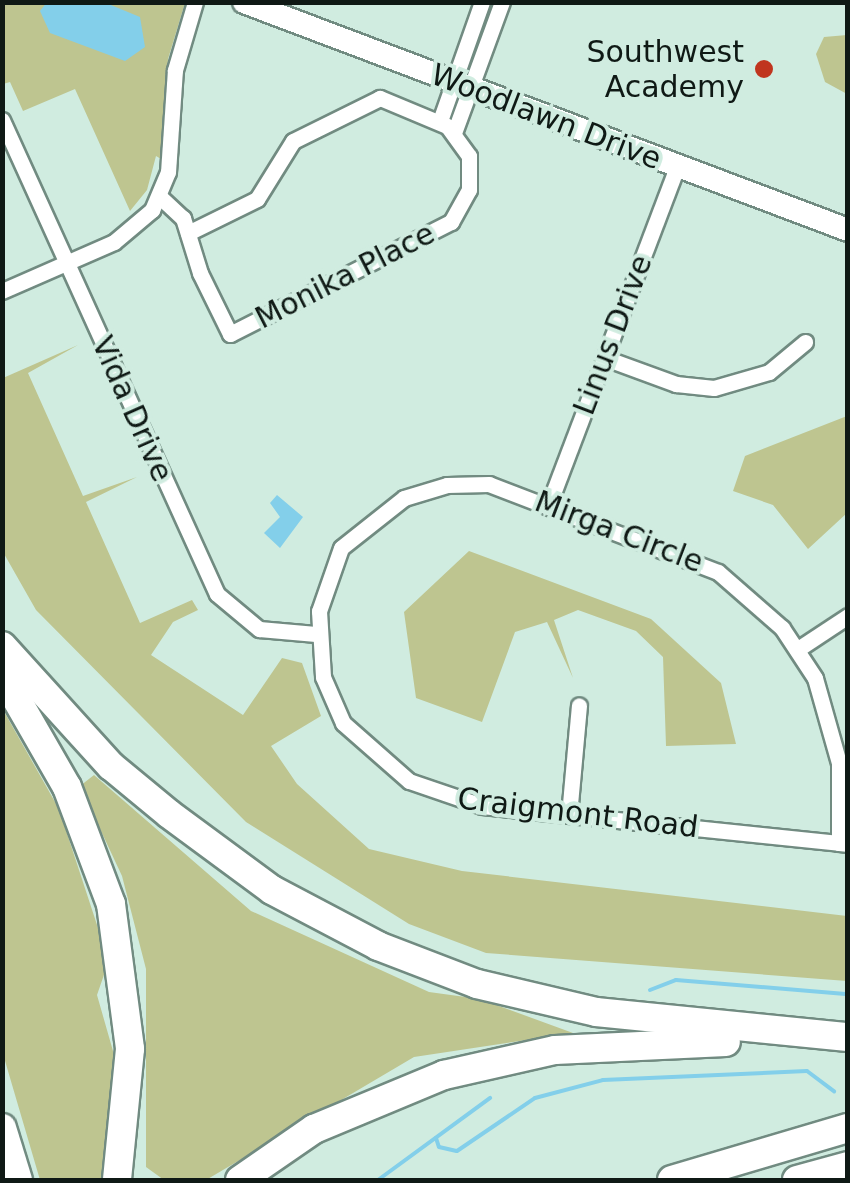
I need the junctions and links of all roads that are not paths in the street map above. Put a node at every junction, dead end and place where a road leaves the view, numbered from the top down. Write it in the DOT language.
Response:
graph roads {
  1 [pos="195,2"];
  2 [pos="244,2"];
  3 [pos="482,2"];
  4 [pos="502,2"];
  5 [pos="462,85"];
  6 [pos="2,120"];
  7 [pos="447,127"];
  8 [pos="677,167"];
  9 [pos="159,196"];
  10 [pos="848,230"];
  11 [pos="188,233"];
  12 [pos="68,262"];
  13 [pos="2,292"];
  14 [pos="805,342"];
  15 [pos="605,358"];
  16 [pos="446,485"];
  17 [pos="550,504"];
  18 [pos="848,616"];
  19 [pos="316,634"];
  20 [pos="2,646"];
  21 [pos="798,649"];
  22 [pos="2,674"];
  23 [pos="579,705"];
  24 [pos="569,814"];
  25 [pos="843,844"];
  26 [pos="848,1037"];
  27 [pos="2,1128"];
  28 [pos="848,1128"];
  29 [pos="848,1166"];
  30 [pos="18,1180"];
  31 [pos="117,1180"];
  32 [pos="240,1180"];
  33 [pos="672,1180"];
  34 [pos="797,1180"];
  1 -- 9 [label="street"];
  2 -- 5 [label="main road, Woodlawn Drive"];
  3 -- 5 [label="street"];
  4 -- 5 [label="street"];
  5 -- 7 [label="street"];
  5 -- 8 [label="main road, Woodlawn Drive"];
  6 -- 12 [label="street, Vida Drive"];
  7 -- 11 [label="street"];
  7 -- 11 [label="street, Monika Place"];
  8 -- 10 [label="main road, Woodlawn Drive"];
  8 -- 15 [label="street, Linus Drive"];
  9 -- 11 [label="street, Monika Place"];
  9 -- 12 [label="street"];
  12 -- 13 [label="street"];
  12 -- 19 [label="street, Vida Drive"];
  14 -- 15 [label="street"];
  15 -- 17 [label="street, Linus Drive"];
  16 -- 17 [label="street, Mirga Circle"];
  16 -- 19 [label="street, Craigmont Road"];
  17 -- 21 [label="street, Mirga Circle"];
  18 -- 21 [label="street"];
  19 -- 24 [label="street, Craigmont Road"];
  20 -- 26 [label="highway"];
  21 -- 25 [label="street, Mirga Circle"];
  22 -- 31 [label="highway"];
  23 -- 24 [label="street"];
  24 -- 25 [label="street, Craigmont Road"];
  26 -- 32 [label="highway"];
  27 -- 30 [label="highway"];
  28 -- 33 [label="highway"];
  29 -- 34 [label="highway"];
}
